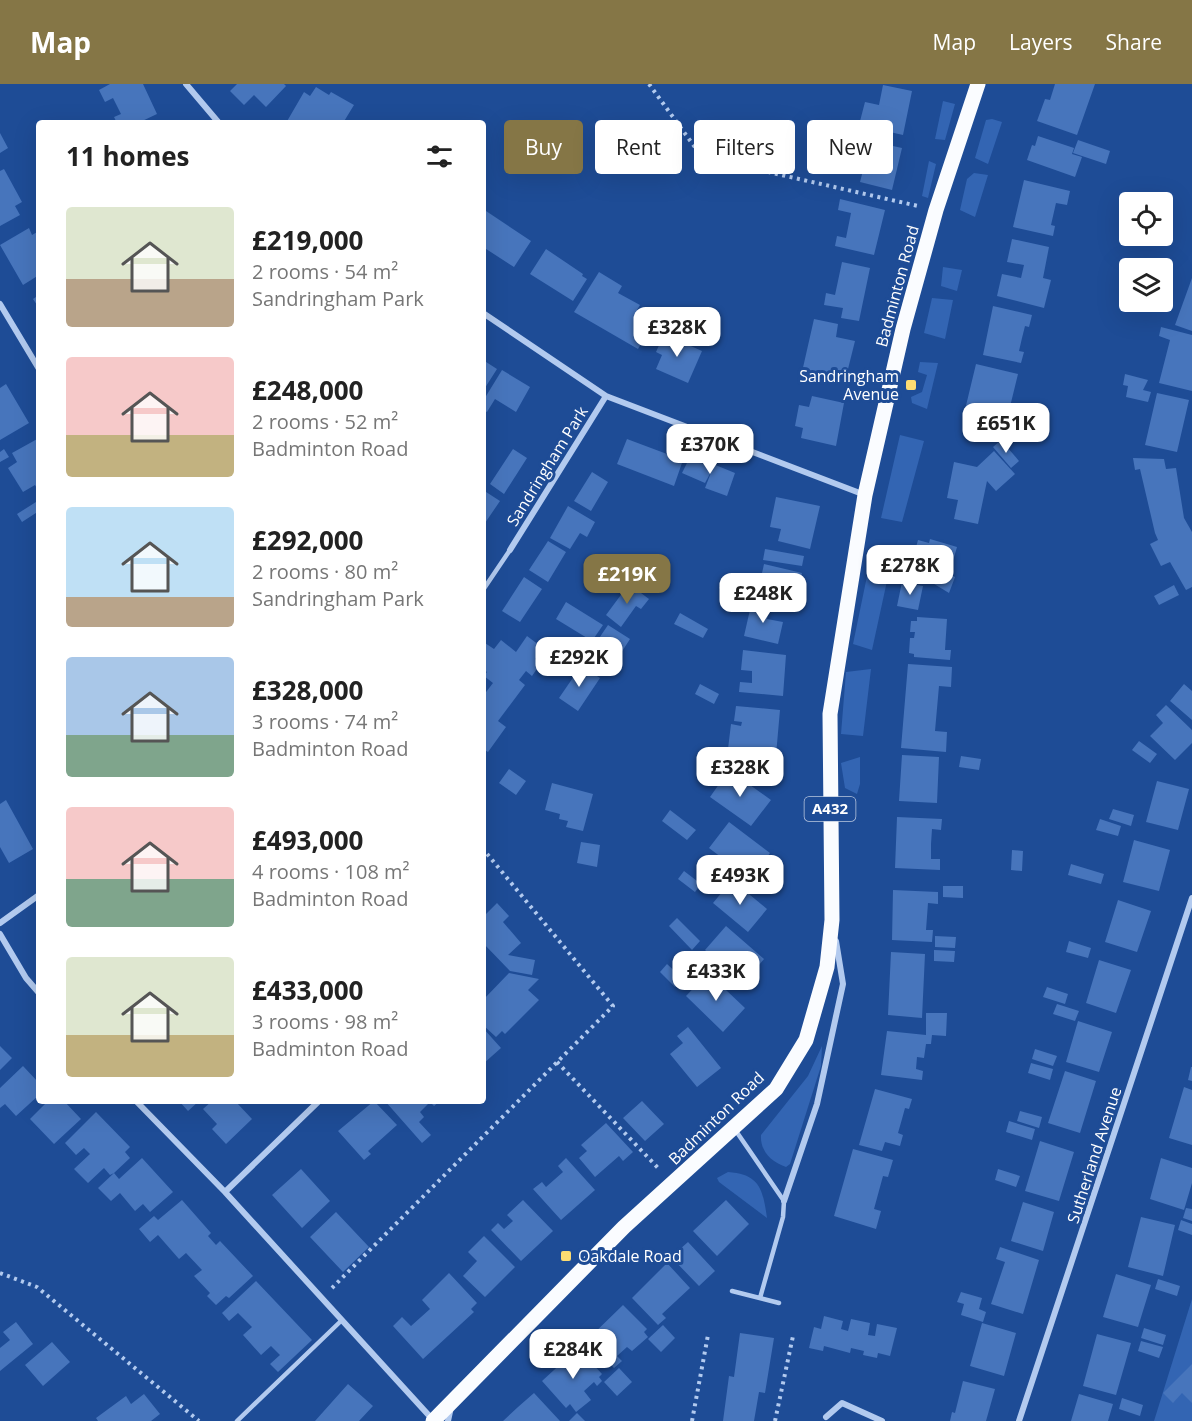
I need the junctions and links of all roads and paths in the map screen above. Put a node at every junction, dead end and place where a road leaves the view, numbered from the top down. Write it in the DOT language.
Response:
graph roads {
  1 [pos="186,84"];
  2 [pos="649,84"];
  3 [pos="978,84"];
  4 [pos="216,120"];
  5 [pos="936,210"];
  6 [pos="0,304"];
  7 [pos="486,315"];
  8 [pos="36,364"];
  9 [pos="606,396"];
  10 [pos="865,495"];
  11 [pos="510,550"];
  12 [pos="486,586"];
  13 [pos="486,853"];
  14 [pos="36,897"];
  15 [pos="1192,898"];
  16 [pos="832,920"];
  17 [pos="0,923"];
  18 [pos="0,934"];
  19 [pos="36,990"];
  20 [pos="557,1062"];
  21 [pos="139,1104"];
  22 [pos="316,1104"];
  23 [pos="734,1128"];
  24 [pos="674,1183"];
  25 [pos="225,1192"];
  26 [pos="784,1201"];
  27 [pos="0,1273"];
  28 [pos="732,1291"];
  29 [pos="322,1298"];
  30 [pos="760,1298"];
  31 [pos="779,1303"];
  32 [pos="342,1320"];
  33 [pos="708,1335"];
  34 [pos="793,1336"];
  35 [pos="451,1403"];
  36 [pos="826,1417"];
  37 [pos="200,1421"];
  38 [pos="237,1421"];
  39 [pos="434,1421"];
  40 [pos="448,1421"];
  41 [pos="692,1421"];
  42 [pos="775,1421"];
  43 [pos="882,1421"];
  44 [pos="1019,1421"];
  1 -- 4 [label="street"];
  2 -- 5 [label="path"];
  3 -- 5 [label="main road, Badminton Road / A432"];
  5 -- 10 [label="main road, Badminton Road / A432"];
  6 -- 8 [label="street"];
  7 -- 9 [label="street"];
  9 -- 10 [label="street"];
  9 -- 11 [label="street, Sandringham Park"];
  10 -- 16 [label="main road, Badminton Road / A432"];
  11 -- 12 [label="lane"];
  13 -- 20 [label="path"];
  14 -- 17 [label="street"];
  15 -- 44 [label="street, Sutherland Avenue"];
  16 -- 23 [label="main road, Badminton Road / A432"];
  16 -- 26 [label="street"];
  18 -- 19 [label="street"];
  20 -- 24 [label="path"];
  20 -- 29 [label="path"];
  21 -- 25 [label="street"];
  22 -- 25 [label="street"];
  23 -- 24 [label="main road, Badminton Road / A432"];
  23 -- 26 [label="lane"];
  24 -- 35 [label="main road, Badminton Road / A432"];
  25 -- 29 [label="street"];
  26 -- 30 [label="lane"];
  27 -- 37 [label="path"];
  28 -- 30 [label="lane"];
  29 -- 32 [label="street"];
  30 -- 31 [label="lane"];
  32 -- 38 [label="lane"];
  32 -- 39 [label="street"];
  33 -- 41 [label="path"];
  34 -- 42 [label="path"];
  35 -- 39 [label="main road, Badminton Road / A432"];
  35 -- 40 [label="street"];
  36 -- 43 [label="street"];
}
